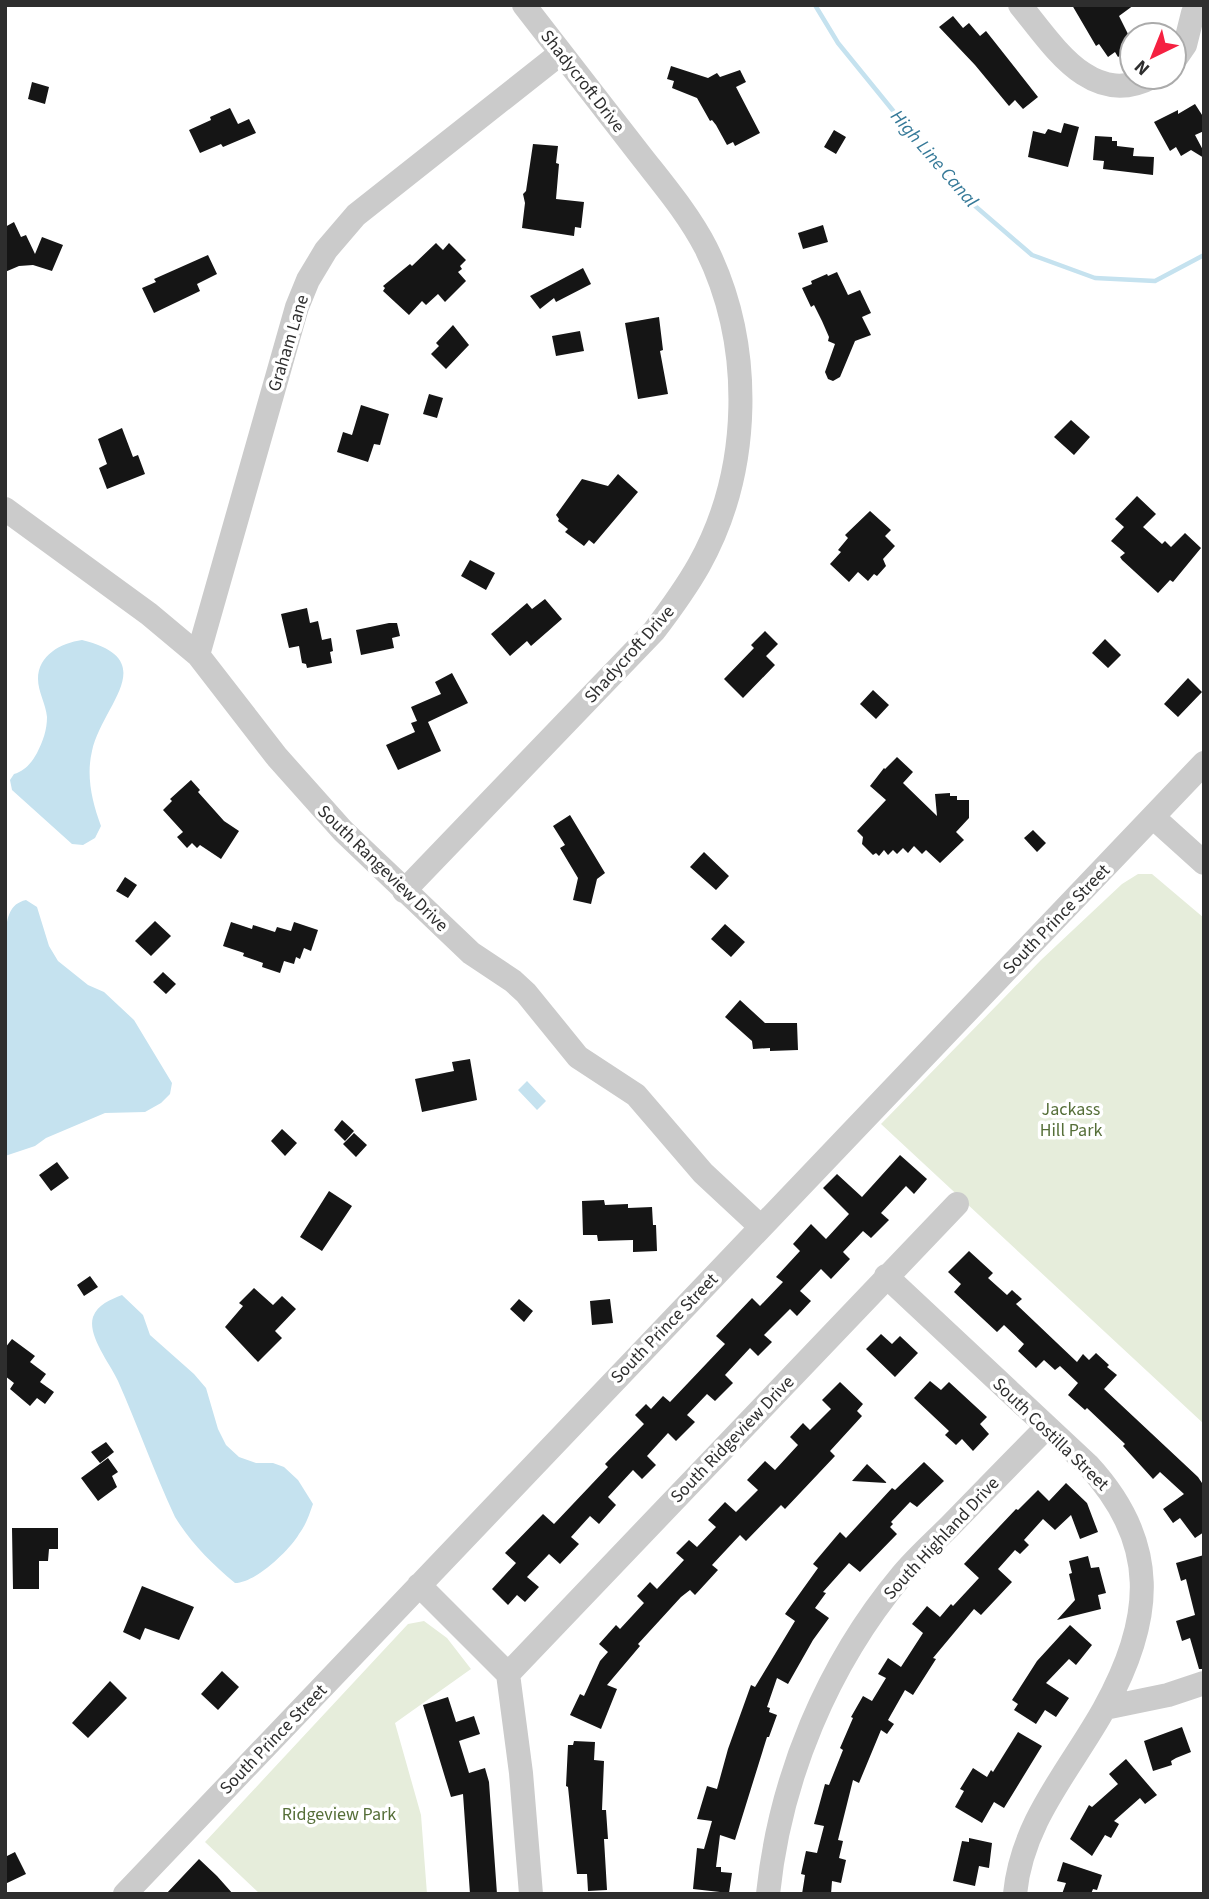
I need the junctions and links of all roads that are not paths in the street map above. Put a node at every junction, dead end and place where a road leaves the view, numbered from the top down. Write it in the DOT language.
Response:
graph roads {
  1 [pos="524,5"];
  2 [pos="1020,5"];
  3 [pos="1193,13"];
  4 [pos="1188,33"];
  5 [pos="561,52"];
  6 [pos="1118,85"];
  7 [pos="5,509"];
  8 [pos="198,655"];
  9 [pos="1204,763"];
  10 [pos="1153,817"];
  11 [pos="1204,863"];
  12 [pos="404,891"];
  13 [pos="957,1204"];
  14 [pos="761,1227"];
  15 [pos="886,1276"];
  16 [pos="1047,1427"];
  17 [pos="419,1585"];
  18 [pos="508,1674"];
  19 [pos="1204,1683"];
  20 [pos="1105,1708"];
  21 [pos="125,1894"];
  22 [pos="531,1894"];
  23 [pos="768,1894"];
  24 [pos="1015,1894"];
  1 -- 5 [label="street, Shadycroft Drive"];
  2 -- 6 [label="street"];
  3 -- 4 [label="street"];
  5 -- 8 [label="street, Graham Lane"];
  5 -- 12 [label="street, Shadycroft Drive"];
  7 -- 8 [label="street, South Rangeview Drive"];
  8 -- 12 [label="street, South Rangeview Drive"];
  9 -- 10 [label="street, South Prince Street"];
  10 -- 11 [label="street"];
  10 -- 14 [label="street, South Prince Street"];
  12 -- 14 [label="street, South Rangeview Drive"];
  13 -- 15 [label="street, South Ridgeview Drive"];
  14 -- 17 [label="street, South Prince Street"];
  15 -- 16 [label="street, South Costilla Street"];
  15 -- 18 [label="street, South Ridgeview Drive"];
  16 -- 20 [label="street, South Costilla Street"];
  16 -- 23 [label="street, South Highland Drive"];
  17 -- 18 [label="street"];
  17 -- 21 [label="street, South Prince Street"];
  18 -- 22 [label="street"];
  19 -- 20 [label="street"];
  20 -- 24 [label="street, South Costilla Street"];
}
